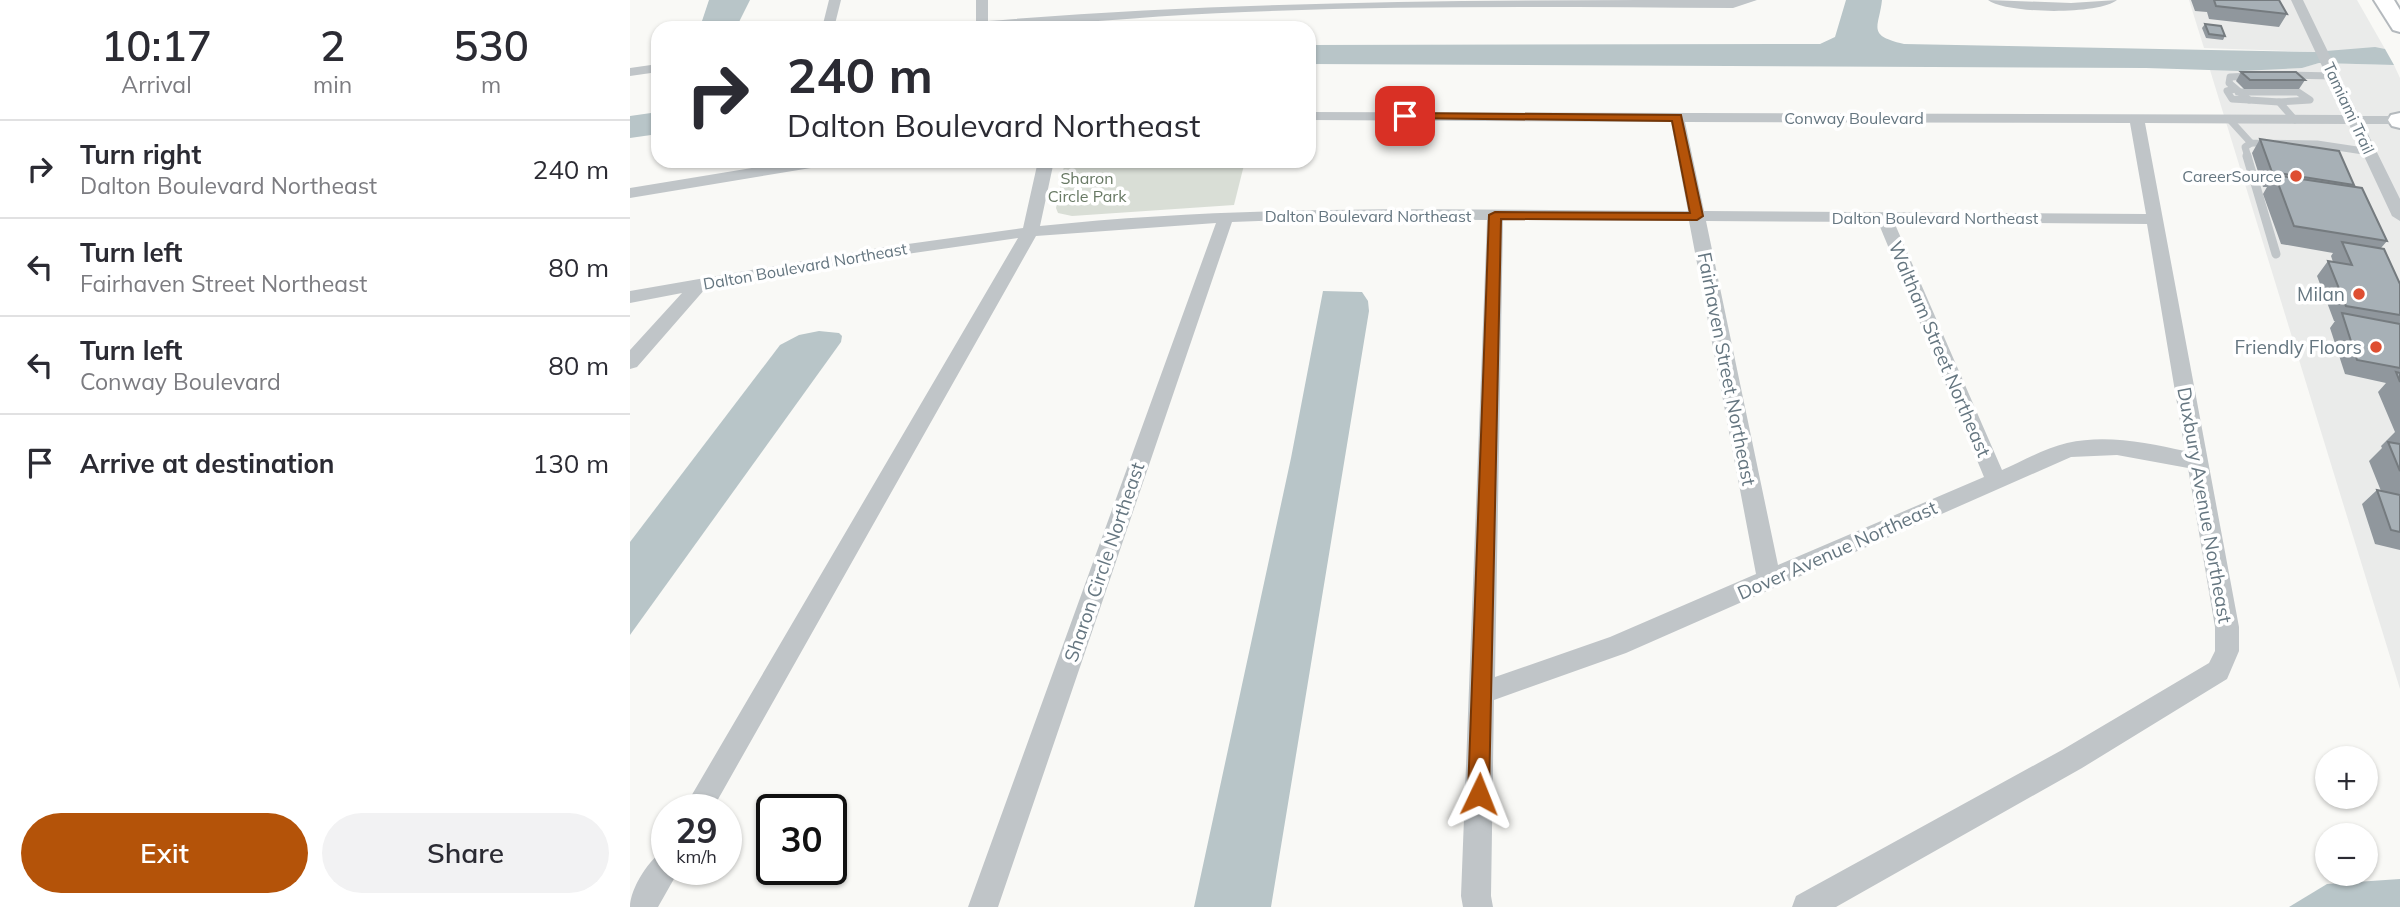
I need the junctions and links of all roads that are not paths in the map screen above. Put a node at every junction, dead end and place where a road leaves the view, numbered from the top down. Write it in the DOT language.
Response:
graph roads {
  1 [pos="835,0"];
  2 [pos="982,0"];
  3 [pos="1751,0"];
  4 [pos="1994,0"];
  5 [pos="2111,0"];
  6 [pos="2297,0"];
  7 [pos="2384,0"];
  8 [pos="1196,4"];
  9 [pos="830,21"];
  10 [pos="982,21"];
  11 [pos="1023,21"];
  12 [pos="2400,26"];
  13 [pos="651,69"];
  14 [pos="2331,70"];
  15 [pos="630,72"];
  16 [pos="2275,76"];
  17 [pos="2250,78"];
  18 [pos="2236,91"];
  19 [pos="2286,91"];
  20 [pos="2279,102"];
  21 [pos="2292,102"];
  22 [pos="1316,116"];
  23 [pos="1677,117"];
  24 [pos="2137,120"];
  25 [pos="2230,120"];
  26 [pos="2295,120"];
  27 [pos="2354,120"];
  28 [pos="2400,121"];
  29 [pos="2251,143"];
  30 [pos="2370,152"];
  31 [pos="781,168"];
  32 [pos="1044,168"];
  33 [pos="630,193"];
  34 [pos="1495,215"];
  35 [pos="1697,216"];
  36 [pos="2400,216"];
  37 [pos="1226,217"];
  38 [pos="1884,218"];
  39 [pos="2155,219"];
  40 [pos="1030,232"];
  41 [pos="2276,254"];
  42 [pos="700,284"];
  43 [pos="630,298"];
  44 [pos="630,362"];
  45 [pos="2198,462"];
  46 [pos="1996,481"];
  47 [pos="1769,580"];
  48 [pos="1481,693"];
  49 [pos="706,794"];
  50 [pos="654,885"];
  51 [pos="641,907"];
  52 [pos="983,907"];
  53 [pos="1478,907"];
  54 [pos="1807,907"];
  1 -- 9 [label="street"];
  2 -- 10 [label="street"];
  3 -- 8 [label="street"];
  4 -- 5 [label="street"];
  6 -- 14 [label="street, Tamiami Trail"];
  7 -- 12 [label="main road"];
  8 -- 11 [label="street"];
  13 -- 15 [label="street"];
  14 -- 16 [label="lane"];
  14 -- 27 [label="street, Tamiami Trail"];
  17 -- 18 [label="lane"];
  18 -- 19 [label="lane"];
  18 -- 20 [label="lane"];
  19 -- 21 [label="lane"];
  19 -- 21 [label="lane"];
  20 -- 21 [label="lane"];
  20 -- 26 [label="lane"];
  22 -- 23 [label="street, Conway Boulevard"];
  23 -- 24 [label="street, Conway Boulevard"];
  23 -- 35 [label="street, Fairhaven Street Northeast"];
  24 -- 25 [label="street, Conway Boulevard"];
  24 -- 39 [label="street, Duxbury Avenue Northeast"];
  25 -- 26 [label="street, Conway Boulevard"];
  25 -- 29 [label="lane"];
  26 -- 27 [label="street, Conway Boulevard"];
  27 -- 28 [label="street, Conway Boulevard"];
  27 -- 30 [label="street, Tamiami Trail"];
  29 -- 30 [label="lane"];
  29 -- 41 [label="lane"];
  30 -- 36 [label="street, Tamiami Trail"];
  31 -- 33 [label="street"];
  32 -- 40 [label="street"];
  34 -- 35 [label="street, Dalton Boulevard Northeast"];
  34 -- 37 [label="street, Dalton Boulevard Northeast"];
  34 -- 48 [label="street"];
  35 -- 38 [label="street, Dalton Boulevard Northeast"];
  35 -- 47 [label="street, Fairhaven Street Northeast"];
  37 -- 40 [label="street, Dalton Boulevard Northeast"];
  37 -- 52 [label="street, Sharon Circle Northeast"];
  38 -- 39 [label="street, Dalton Boulevard Northeast"];
  38 -- 46 [label="street, Waltham Street Northeast"];
  39 -- 45 [label="street, Duxbury Avenue Northeast"];
  40 -- 42 [label="street, Dalton Boulevard Northeast"];
  40 -- 49 [label="street"];
  42 -- 43 [label="street, Dalton Boulevard Northeast"];
  42 -- 44 [label="street"];
  45 -- 46 [label="street, Dover Avenue Northeast"];
  45 -- 54 [label="street, Duxbury Avenue Northeast"];
  46 -- 47 [label="street, Dover Avenue Northeast"];
  47 -- 48 [label="street, Dover Avenue Northeast"];
  48 -- 53 [label="street"];
  50 -- 51 [label="street"];
}
